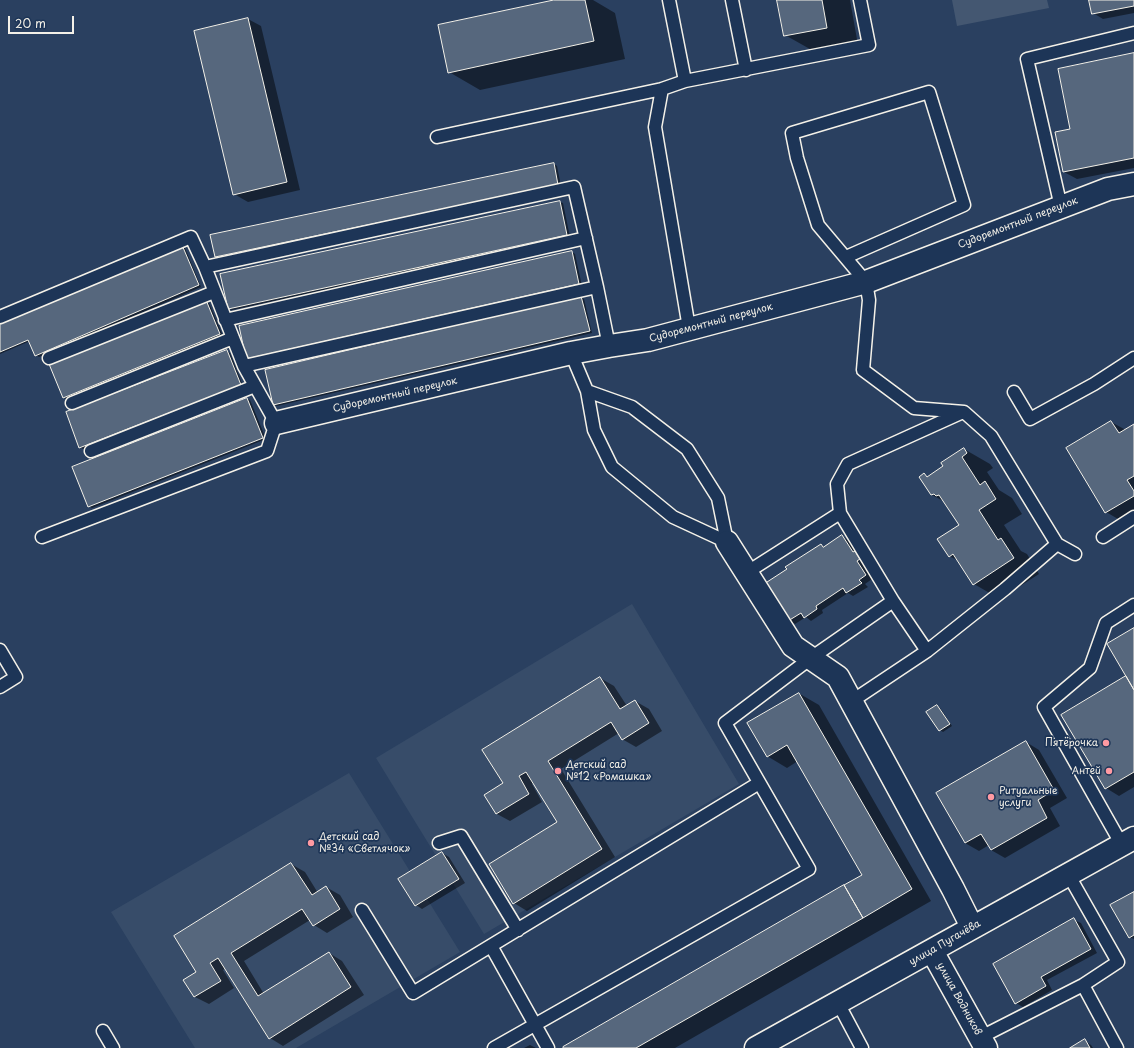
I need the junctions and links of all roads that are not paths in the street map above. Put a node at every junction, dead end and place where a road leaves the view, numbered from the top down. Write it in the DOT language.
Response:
graph roads {
  1 [pos="669,0"];
  2 [pos="732,0"];
  3 [pos="860,0"];
  4 [pos="1134,33"];
  5 [pos="746,70"];
  6 [pos="685,81"];
  7 [pos="662,89"];
  8 [pos="437,137"];
  9 [pos="1134,184"];
  10 [pos="1061,207"];
  11 [pos="586,238"];
  12 [pos="846,257"];
  13 [pos="204,267"];
  14 [pos="866,282"];
  15 [pos="597,287"];
  16 [pos="214,292"];
  17 [pos="0,317"];
  18 [pos="225,320"];
  19 [pos="689,328"];
  20 [pos="233,338"];
  21 [pos="609,346"];
  22 [pos="570,354"];
  23 [pos="49,358"];
  24 [pos="1134,358"];
  25 [pos="244,366"];
  26 [pos="256,386"];
  27 [pos="587,391"];
  28 [pos="1014,392"];
  29 [pos="72,403"];
  30 [pos="964,412"];
  31 [pos="276,423"];
  32 [pos="91,450"];
  33 [pos="840,513"];
  34 [pos="1134,517"];
  35 [pos="42,537"];
  36 [pos="1103,537"];
  37 [pos="727,542"];
  38 [pos="1056,544"];
  39 [pos="1074,554"];
  40 [pos="746,573"];
  41 [pos="893,601"];
  42 [pos="1134,605"];
  43 [pos="0,650"];
  44 [pos="927,651"];
  45 [pos="811,658"];
  46 [pos="0,687"];
  47 [pos="852,701"];
  48 [pos="759,783"];
  49 [pos="1128,841"];
  50 [pos="439,843"];
  51 [pos="1068,874"];
  52 [pos="362,910"];
  53 [pos="972,927"];
  54 [pos="518,930"];
  55 [pos="491,946"];
  56 [pos="932,951"];
  57 [pos="1083,985"];
  58 [pos="838,1003"];
  59 [pos="535,1024"];
  60 [pos="103,1031"];
  61 [pos="984,1043"];
  62 [pos="113,1048"];
  63 [pos="494,1048"];
  64 [pos="548,1048"];
  65 [pos="756,1048"];
  66 [pos="862,1048"];
  67 [pos="1117,1048"];
  1 -- 6 [label="lane"];
  2 -- 5 [label="lane"];
  3 -- 5 [label="lane"];
  4 -- 10 [label="lane"];
  5 -- 6 [label="lane"];
  6 -- 7 [label="lane"];
  7 -- 8 [label="lane"];
  7 -- 19 [label="lane"];
  9 -- 10 [label="street, Судоремонтный переулок"];
  10 -- 14 [label="street, Судоремонтный переулок"];
  11 -- 13 [label="lane"];
  11 -- 15 [label="lane"];
  11 -- 18 [label="lane"];
  12 -- 12 [label="lane"];
  12 -- 14 [label="lane"];
  13 -- 16 [label="lane"];
  13 -- 17 [label="lane"];
  14 -- 19 [label="street, Судоремонтный переулок"];
  14 -- 30 [label="lane"];
  15 -- 21 [label="lane"];
  15 -- 25 [label="lane"];
  16 -- 18 [label="lane"];
  16 -- 23 [label="lane"];
  18 -- 20 [label="lane"];
  19 -- 21 [label="street, Судоремонтный переулок"];
  20 -- 25 [label="lane"];
  20 -- 29 [label="lane"];
  21 -- 22 [label="street, Судоремонтный переулок"];
  22 -- 27 [label="lane"];
  22 -- 31 [label="street, Судоремонтный переулок"];
  24 -- 28 [label="lane"];
  25 -- 26 [label="lane"];
  26 -- 31 [label="lane"];
  26 -- 32 [label="lane"];
  27 -- 37 [label="lane"];
  27 -- 37 [label="lane"];
  30 -- 33 [label="lane"];
  30 -- 38 [label="lane"];
  31 -- 35 [label="lane"];
  33 -- 40 [label="lane"];
  33 -- 41 [label="lane"];
  34 -- 36 [label="lane"];
  37 -- 40 [label="street"];
  38 -- 39 [label="lane"];
  38 -- 44 [label="lane"];
  40 -- 45 [label="street"];
  41 -- 44 [label="lane"];
  41 -- 45 [label="lane"];
  42 -- 49 [label="lane"];
  43 -- 46 [label="lane"];
  44 -- 47 [label="lane"];
  45 -- 47 [label="street"];
  45 -- 48 [label="lane"];
  47 -- 53 [label="street"];
  48 -- 54 [label="lane"];
  48 -- 59 [label="lane"];
  49 -- 51 [label="street, улица Пугачёва"];
  50 -- 54 [label="lane"];
  51 -- 53 [label="street, улица Пугачёва"];
  51 -- 57 [label="lane"];
  52 -- 55 [label="lane"];
  53 -- 56 [label="street, улица Пугачёва"];
  54 -- 55 [label="lane"];
  55 -- 59 [label="lane"];
  56 -- 58 [label="street, улица Пугачёва"];
  56 -- 61 [label="street, улица Водников"];
  57 -- 61 [label="lane"];
  57 -- 67 [label="lane"];
  58 -- 65 [label="street, улица Пугачёва"];
  58 -- 66 [label="lane"];
  59 -- 63 [label="lane"];
  59 -- 64 [label="lane"];
  60 -- 62 [label="lane"];
}
